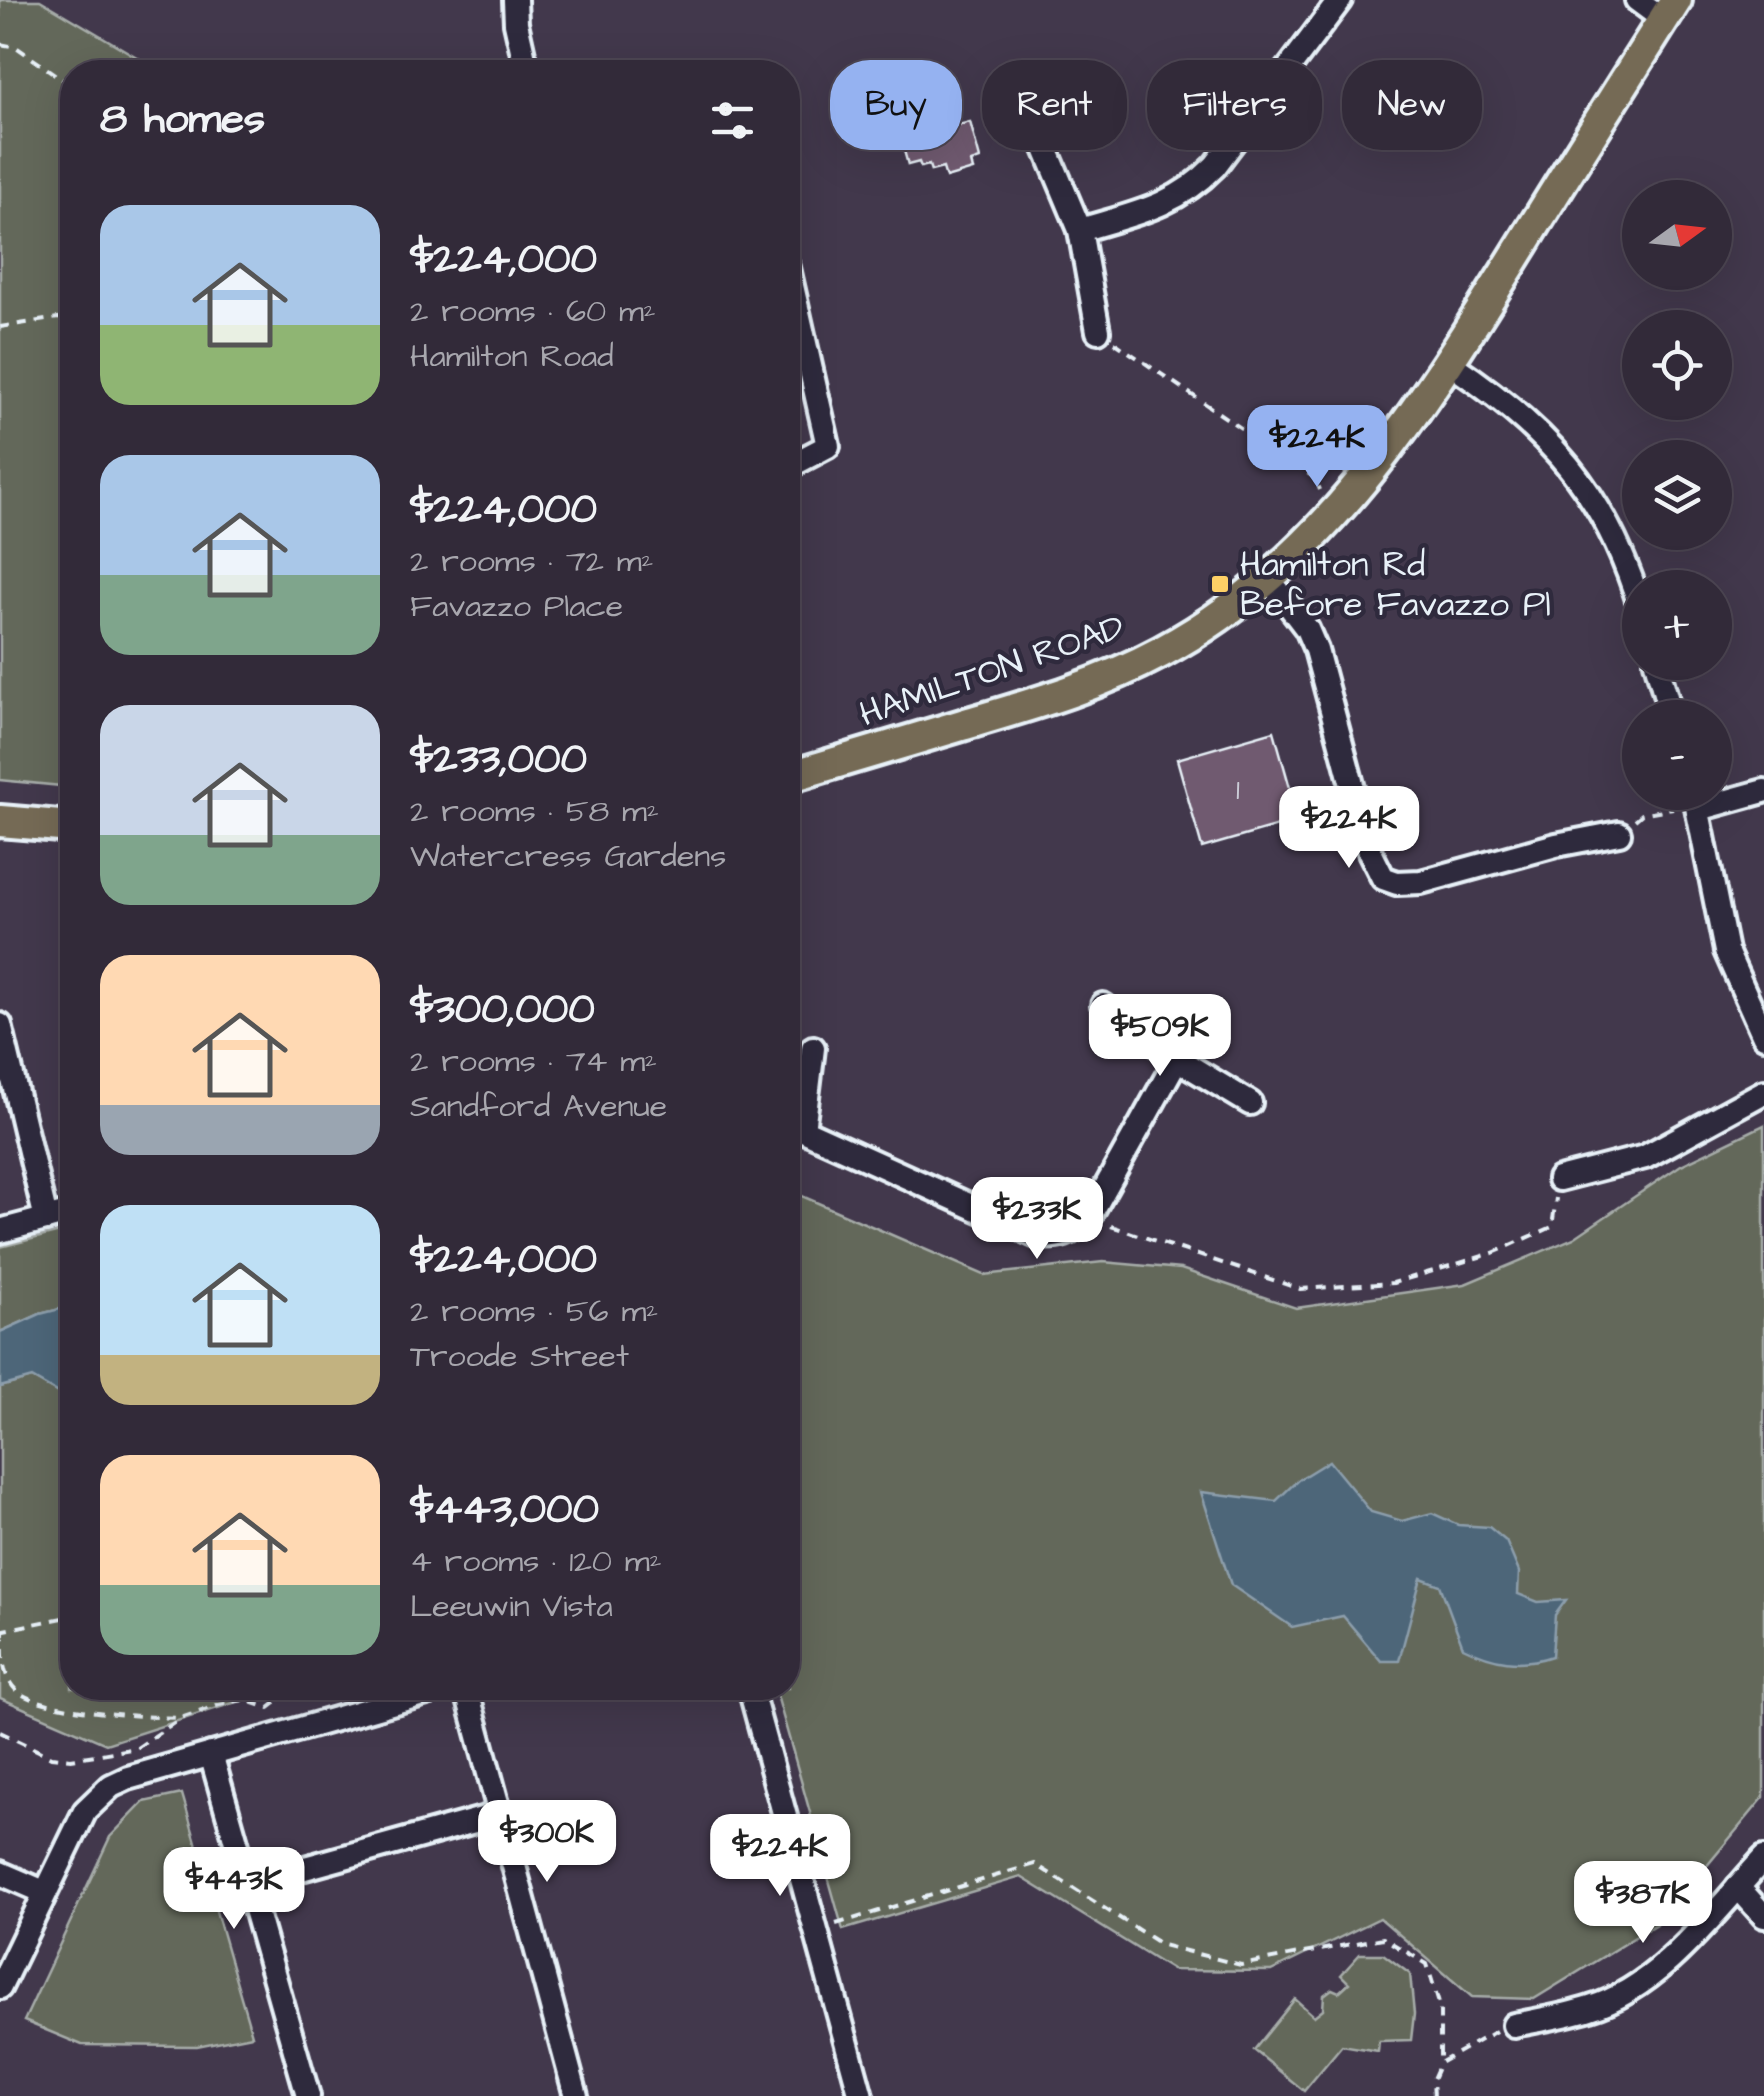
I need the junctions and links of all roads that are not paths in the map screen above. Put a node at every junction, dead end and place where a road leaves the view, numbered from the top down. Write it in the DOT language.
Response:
graph roads {
  1 [pos="516,0"];
  2 [pos="1340,0"];
  3 [pos="1638,0"];
  4 [pos="1670,10"];
  5 [pos="524,60"];
  6 [pos="1047,150"];
  7 [pos="1080,230"];
  8 [pos="800,321"];
  9 [pos="1098,331"];
  10 [pos="1449,363"];
  11 [pos="800,460"];
  12 [pos="1629,570"];
  13 [pos="1268,578"];
  14 [pos="800,773"];
  15 [pos="1764,791"];
  16 [pos="1732,796"];
  17 [pos="1692,810"];
  18 [pos="60,826"];
  19 [pos="1,827"];
  20 [pos="1619,833"];
  21 [pos="1104,1006"];
  22 [pos="0,1025"];
  23 [pos="1764,1036"];
  24 [pos="813,1048"];
  25 [pos="1177,1059"];
  26 [pos="1764,1092"];
  27 [pos="1250,1103"];
  28 [pos="800,1110"];
  29 [pos="800,1131"];
  30 [pos="1559,1180"];
  31 [pos="60,1215"];
  32 [pos="46,1219"];
  33 [pos="0,1231"];
  34 [pos="402,1700"];
  35 [pos="469,1700"];
  36 [pos="753,1700"];
  37 [pos="211,1754"];
  38 [pos="500,1814"];
  39 [pos="1764,1858"];
  40 [pos="0,1873"];
  41 [pos="247,1884"];
  42 [pos="1738,1886"];
  43 [pos="44,1892"];
  44 [pos="1764,1916"];
  45 [pos="0,1988"];
  46 [pos="1514,2025"];
  47 [pos="308,2096"];
  48 [pos="576,2096"];
  49 [pos="861,2096"];
  1 -- 5 [label="street"];
  2 -- 7 [label="street"];
  3 -- 4 [label="street"];
  4 -- 10 [label="main road, HAMILTON ROAD"];
  6 -- 7 [label="street"];
  7 -- 9 [label="street"];
  8 -- 11 [label="street"];
  10 -- 12 [label="street"];
  10 -- 13 [label="main road, HAMILTON ROAD"];
  13 -- 14 [label="main road, HAMILTON ROAD"];
  13 -- 20 [label="street"];
  15 -- 16 [label="street"];
  17 -- 23 [label="street"];
  18 -- 19 [label="main road"];
  21 -- 25 [label="street"];
  22 -- 32 [label="street"];
  24 -- 28 [label="street"];
  25 -- 27 [label="street"];
  25 -- 29 [label="street"];
  26 -- 30 [label="street"];
  31 -- 32 [label="street"];
  32 -- 33 [label="street"];
  34 -- 37 [label="street"];
  35 -- 38 [label="street"];
  36 -- 49 [label="street"];
  37 -- 41 [label="street"];
  37 -- 43 [label="street"];
  38 -- 41 [label="street"];
  38 -- 48 [label="street"];
  39 -- 42 [label="street"];
  40 -- 43 [label="street"];
  41 -- 47 [label="street"];
  42 -- 44 [label="street"];
  42 -- 46 [label="street"];
  43 -- 45 [label="street"];
}
